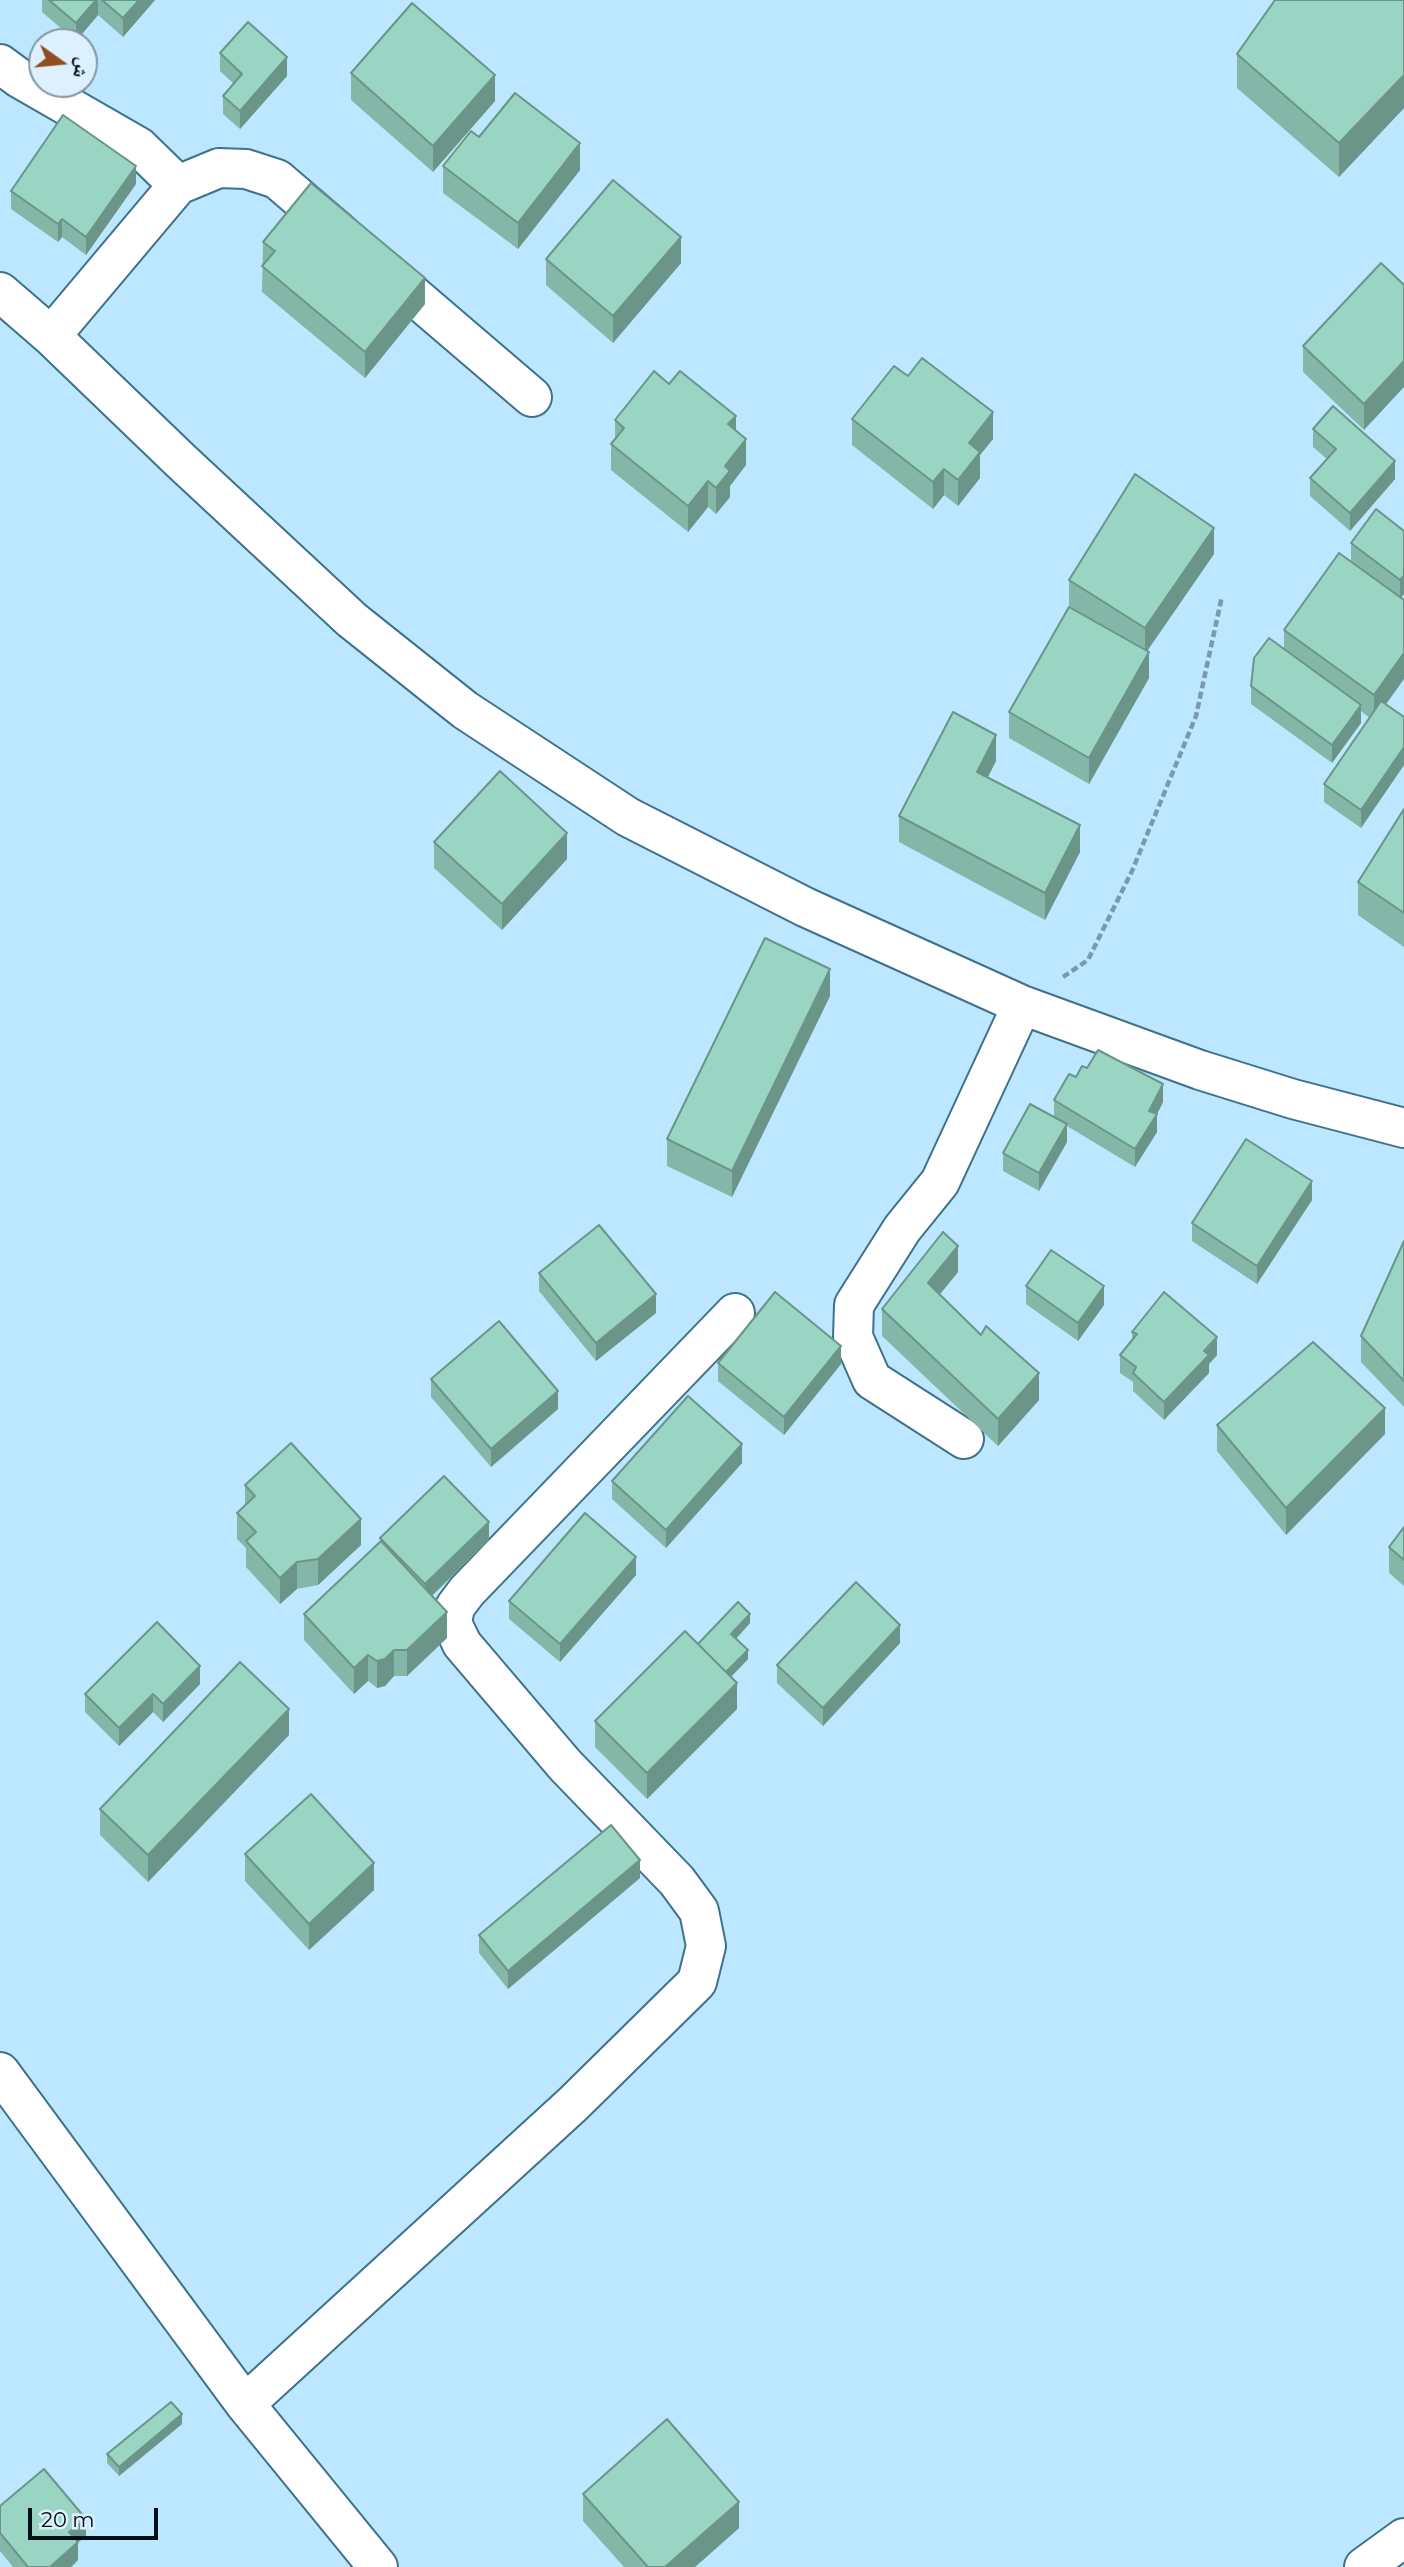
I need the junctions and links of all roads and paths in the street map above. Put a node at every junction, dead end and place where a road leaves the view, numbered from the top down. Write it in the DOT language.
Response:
graph roads {
  1 [pos="0,64"];
  2 [pos="178,185"];
  3 [pos="0,292"];
  4 [pos="51,336"];
  5 [pos="532,397"];
  6 [pos="1222,597"];
  7 [pos="1022,1005"];
  8 [pos="1404,1128"];
  9 [pos="735,1313"];
  10 [pos="964,1439"];
  11 [pos="0,2072"];
  12 [pos="245,2404"];
  13 [pos="1404,2538"];
  14 [pos="378,2567"];
  15 [pos="1364,2567"];
  1 -- 2 [label="street"];
  2 -- 4 [label="street"];
  2 -- 5 [label="street"];
  3 -- 4 [label="street"];
  4 -- 7 [label="street"];
  6 -- 7 [label="path"];
  7 -- 8 [label="street"];
  7 -- 10 [label="street"];
  9 -- 12 [label="street"];
  11 -- 12 [label="street"];
  12 -- 14 [label="street"];
  13 -- 15 [label="street"];
}
